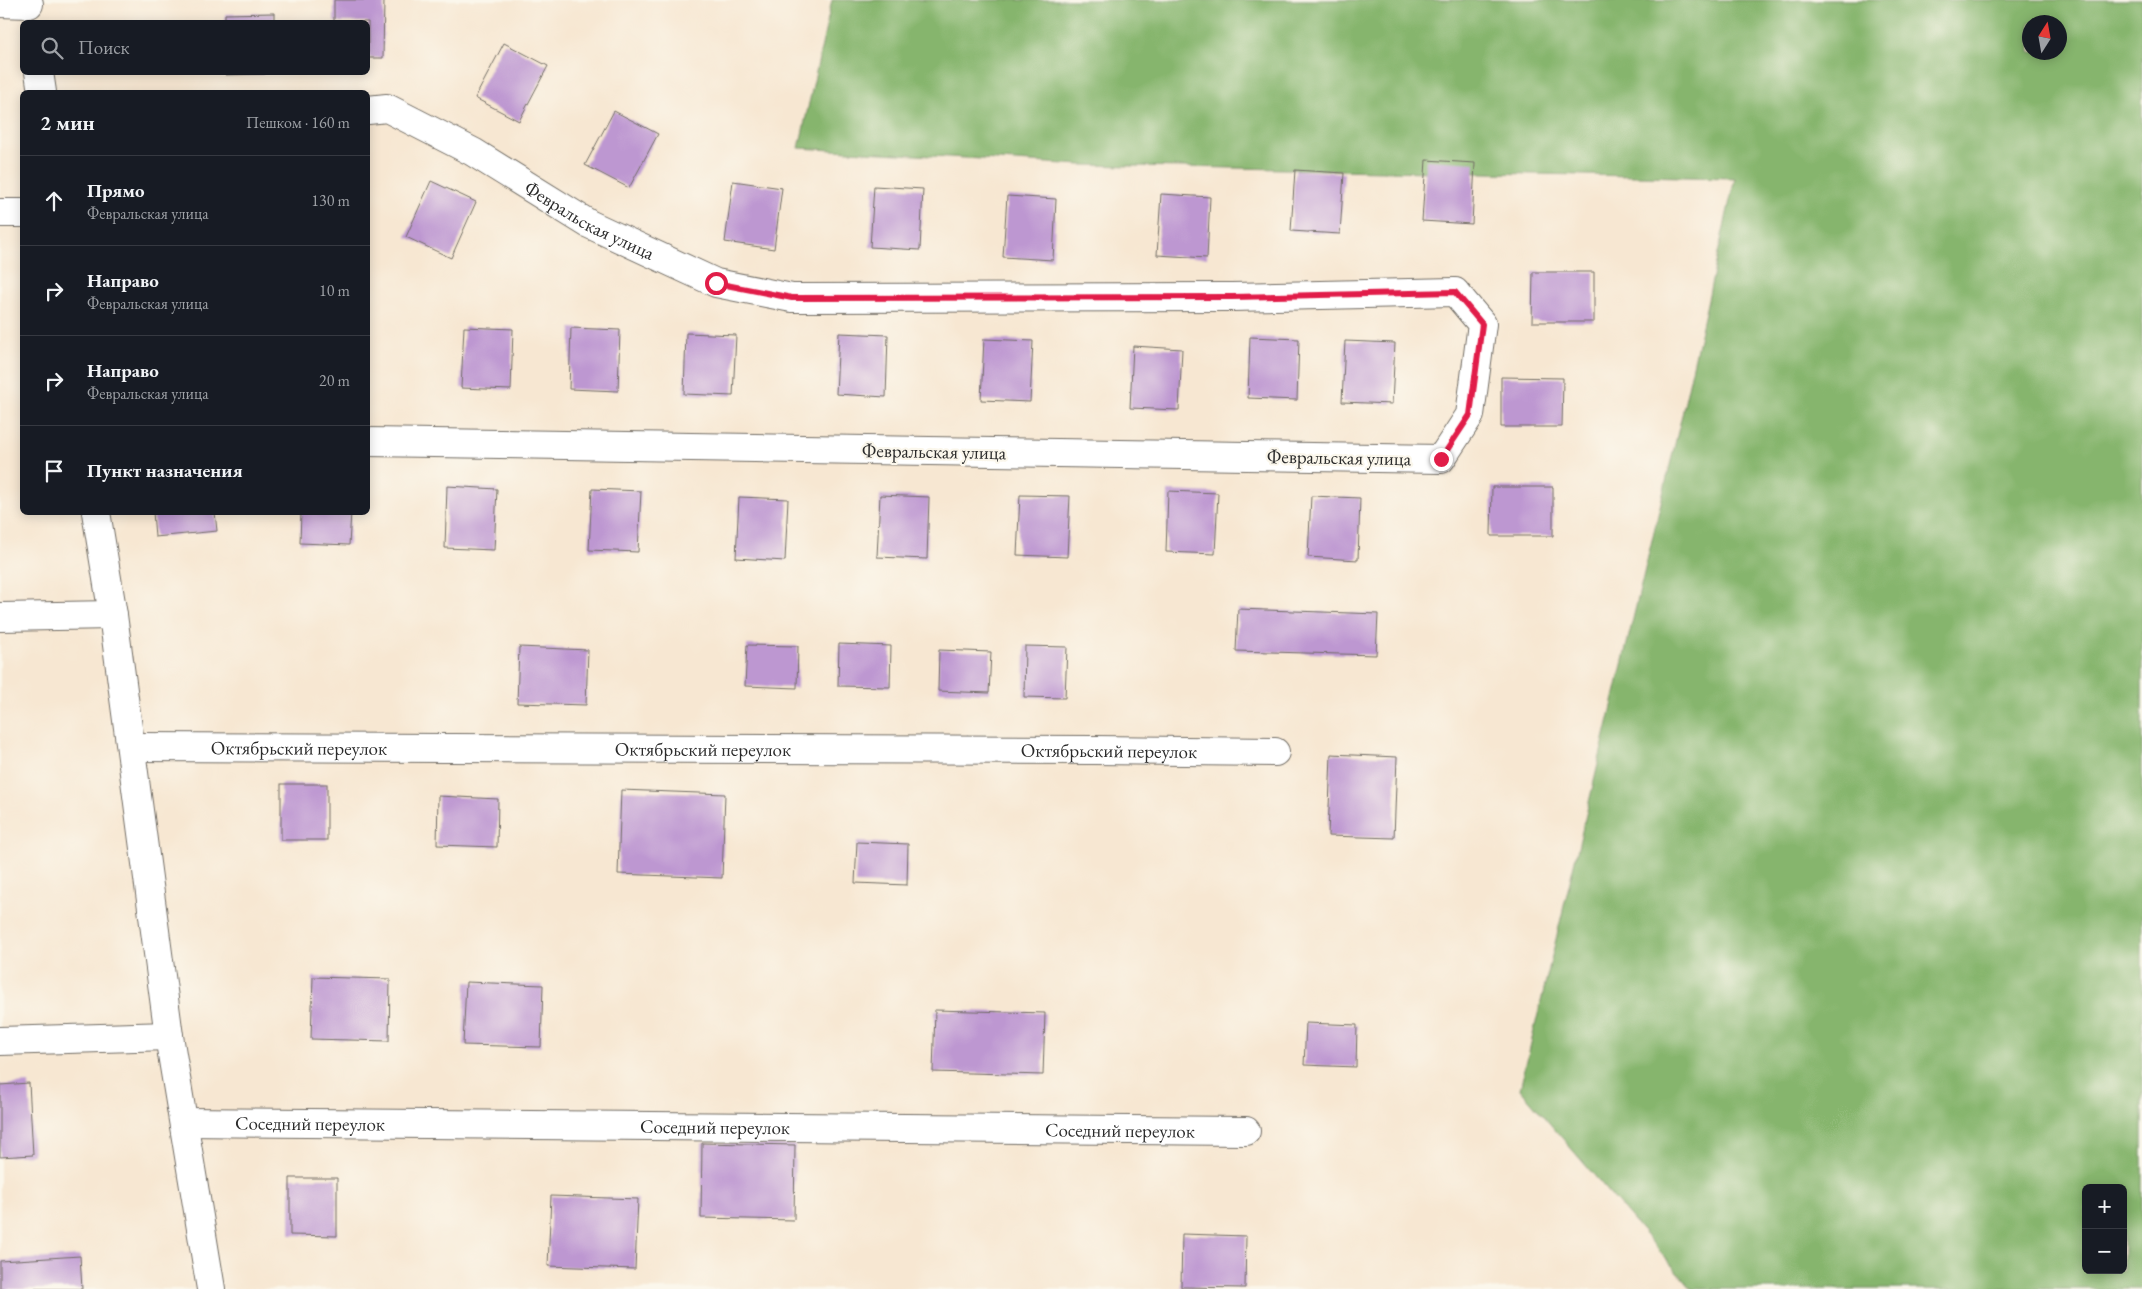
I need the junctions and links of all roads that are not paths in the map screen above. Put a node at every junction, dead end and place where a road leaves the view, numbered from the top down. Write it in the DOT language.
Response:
graph roads {
  1 [pos="0,3"];
  2 [pos="30,9"];
  3 [pos="39,75"];
  4 [pos="42,90"];
  5 [pos="370,110"];
  6 [pos="0,213"];
  7 [pos="20,213"];
  8 [pos="370,442"];
  9 [pos="96,515"];
  10 [pos="112,615"];
  11 [pos="0,617"];
  12 [pos="131,747"];
  13 [pos="1276,752"];
  14 [pos="169,1036"];
  15 [pos="0,1041"];
  16 [pos="184,1122"];
  17 [pos="1246,1131"];
  18 [pos="211,1289"];
  1 -- 2 [label="street"];
  3 -- 4 [label="street"];
  5 -- 8 [label="street, Февральская улица"];
  6 -- 7 [label="street"];
  9 -- 10 [label="street"];
  10 -- 11 [label="street"];
  10 -- 12 [label="street"];
  12 -- 13 [label="street, Октябрьский переулок"];
  12 -- 14 [label="street"];
  14 -- 15 [label="street"];
  14 -- 16 [label="street"];
  16 -- 17 [label="street, Соседний переулок"];
  16 -- 18 [label="street"];
}
